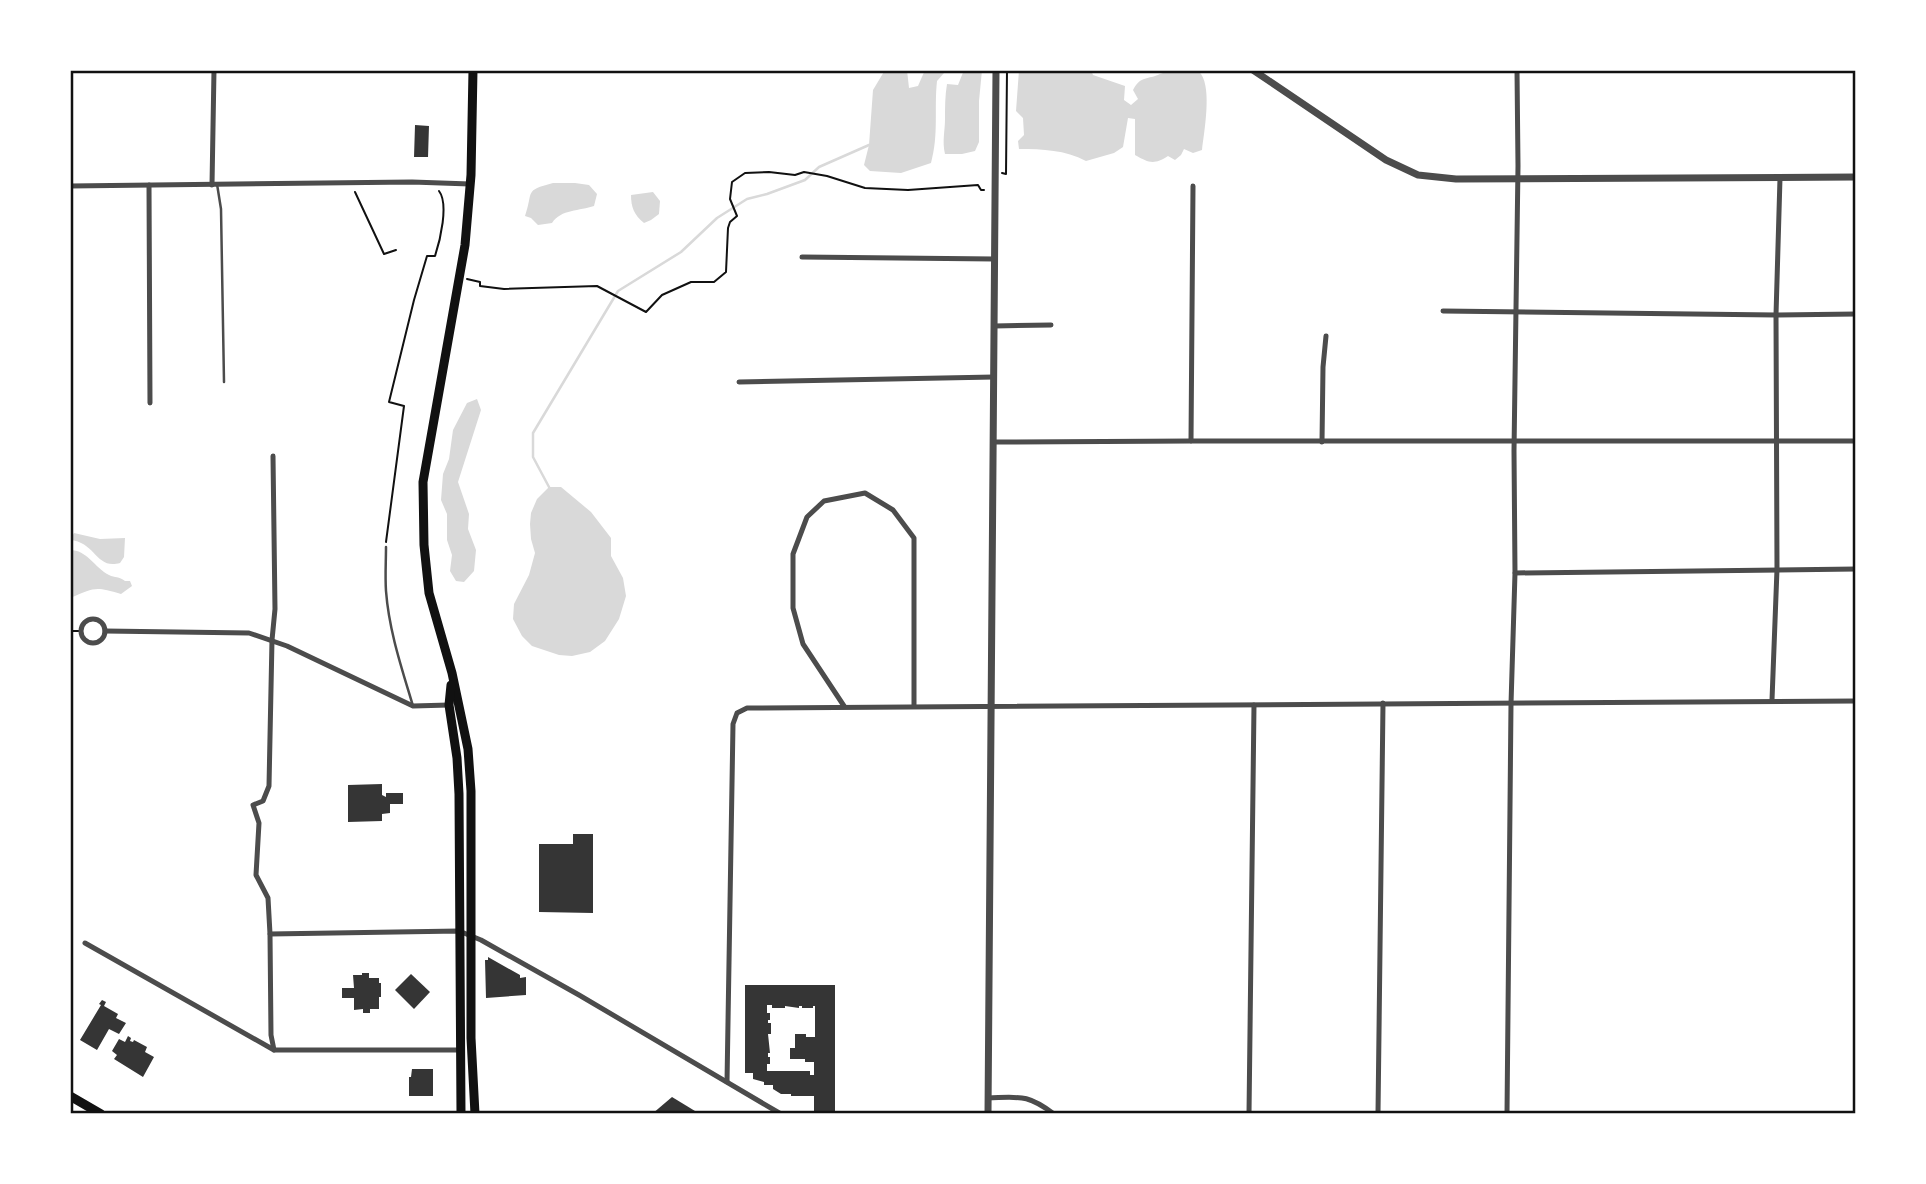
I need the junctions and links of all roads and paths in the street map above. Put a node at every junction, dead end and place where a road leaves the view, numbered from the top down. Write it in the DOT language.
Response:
graph roads {
  1 [pos="214,70"];
  2 [pos="474,70"];
  3 [pos="996,70"];
  4 [pos="1007,70"];
  5 [pos="1253,70"];
  6 [pos="1517,70"];
  7 [pos="1001,173"];
  8 [pos="1780,177"];
  9 [pos="1856,177"];
  10 [pos="1518,179"];
  11 [pos="214,184"];
  12 [pos="470,184"];
  13 [pos="149,185"];
  14 [pos="70,186"];
  15 [pos="1193,186"];
  16 [pos="984,190"];
  17 [pos="439,191"];
  18 [pos="355,192"];
  19 [pos="396,250"];
  20 [pos="802,257"];
  21 [pos="994,259"];
  22 [pos="473,281"];
  23 [pos="1443,311"];
  24 [pos="1516,313"];
  25 [pos="1856,314"];
  26 [pos="1776,315"];
  27 [pos="1051,324"];
  28 [pos="994,326"];
  29 [pos="1326,336"];
  30 [pos="994,377"];
  31 [pos="224,382"];
  32 [pos="739,382"];
  33 [pos="150,403"];
  34 [pos="1191,441"];
  35 [pos="1856,441"];
  36 [pos="994,442"];
  37 [pos="1322,442"];
  38 [pos="1514,442"];
  39 [pos="1776,442"];
  40 [pos="274,456"];
  41 [pos="386,547"];
  42 [pos="1777,569"];
  43 [pos="1856,569"];
  44 [pos="1515,573"];
  45 [pos="70,631"];
  46 [pos="81,631"];
  47 [pos="105,631"];
  48 [pos="272,640"];
  49 [pos="452,673"];
  50 [pos="1772,700"];
  51 [pos="1856,701"];
  52 [pos="1383,702"];
  53 [pos="1511,704"];
  54 [pos="449,705"];
  55 [pos="914,705"];
  56 [pos="991,705"];
  57 [pos="1254,705"];
  58 [pos="413,706"];
  59 [pos="844,706"];
  60 [pos="467,741"];
  61 [pos="459,931"];
  62 [pos="270,934"];
  63 [pos="471,936"];
  64 [pos="85,943"];
  65 [pos="274,1050"];
  66 [pos="460,1050"];
  67 [pos="473,1067"];
  68 [pos="727,1082"];
  69 [pos="70,1096"];
  70 [pos="988,1098"];
  71 [pos="101,1114"];
  72 [pos="461,1114"];
  73 [pos="475,1114"];
  74 [pos="782,1114"];
  75 [pos="988,1114"];
  76 [pos="1054,1114"];
  77 [pos="1249,1114"];
  78 [pos="1378,1114"];
  79 [pos="1507,1114"];
  1 -- 11 [label="street"];
  2 -- 12 [label="main road"];
  3 -- 21 [label="street"];
  4 -- 7 [label="path"];
  5 -- 10 [label="street"];
  6 -- 10 [label="street"];
  8 -- 9 [label="street"];
  8 -- 10 [label="street"];
  8 -- 26 [label="street"];
  10 -- 24 [label="street"];
  11 -- 12 [label="street"];
  11 -- 13 [label="street"];
  11 -- 31 [label="lane"];
  12 -- 49 [label="main road"];
  13 -- 14 [label="street"];
  13 -- 33 [label="street"];
  15 -- 34 [label="street"];
  16 -- 22 [label="path"];
  17 -- 41 [label="path"];
  18 -- 19 [label="path"];
  20 -- 21 [label="street"];
  21 -- 28 [label="street"];
  23 -- 24 [label="street"];
  24 -- 26 [label="street"];
  24 -- 38 [label="street"];
  25 -- 26 [label="street"];
  26 -- 39 [label="street"];
  27 -- 28 [label="street"];
  28 -- 30 [label="street"];
  29 -- 37 [label="street"];
  30 -- 32 [label="street"];
  30 -- 36 [label="street"];
  34 -- 36 [label="street"];
  34 -- 37 [label="street"];
  35 -- 39 [label="street"];
  36 -- 56 [label="street"];
  37 -- 38 [label="street"];
  38 -- 39 [label="street"];
  38 -- 44 [label="street"];
  39 -- 42 [label="street"];
  40 -- 48 [label="street"];
  41 -- 58 [label="lane"];
  42 -- 43 [label="street"];
  42 -- 44 [label="street"];
  42 -- 50 [label="street"];
  44 -- 53 [label="street"];
  45 -- 46 [label="path"];
  46 -- 47 [label="street"];
  46 -- 47 [label="street"];
  47 -- 48 [label="street"];
  48 -- 58 [label="street"];
  48 -- 62 [label="street"];
  49 -- 54 [label="main road"];
  49 -- 60 [label="main road"];
  50 -- 51 [label="street"];
  50 -- 53 [label="street"];
  52 -- 53 [label="street"];
  52 -- 57 [label="street"];
  52 -- 78 [label="street"];
  53 -- 79 [label="street"];
  54 -- 58 [label="street"];
  54 -- 60 [label="main road"];
  54 -- 61 [label="main road"];
  55 -- 56 [label="street"];
  55 -- 59 [label="street"];
  55 -- 59 [label="street"];
  56 -- 57 [label="street"];
  56 -- 70 [label="street"];
  57 -- 77 [label="street"];
  59 -- 68 [label="street"];
  60 -- 63 [label="main road"];
  61 -- 62 [label="street"];
  61 -- 63 [label="street"];
  61 -- 66 [label="main road"];
  62 -- 65 [label="street"];
  63 -- 67 [label="main road"];
  63 -- 68 [label="street"];
  64 -- 65 [label="street"];
  65 -- 66 [label="street"];
  66 -- 67 [label="main road"];
  66 -- 72 [label="main road"];
  67 -- 73 [label="main road"];
  68 -- 74 [label="street"];
  69 -- 71 [label="main road"];
  70 -- 75 [label="street"];
  70 -- 76 [label="street"];
}
